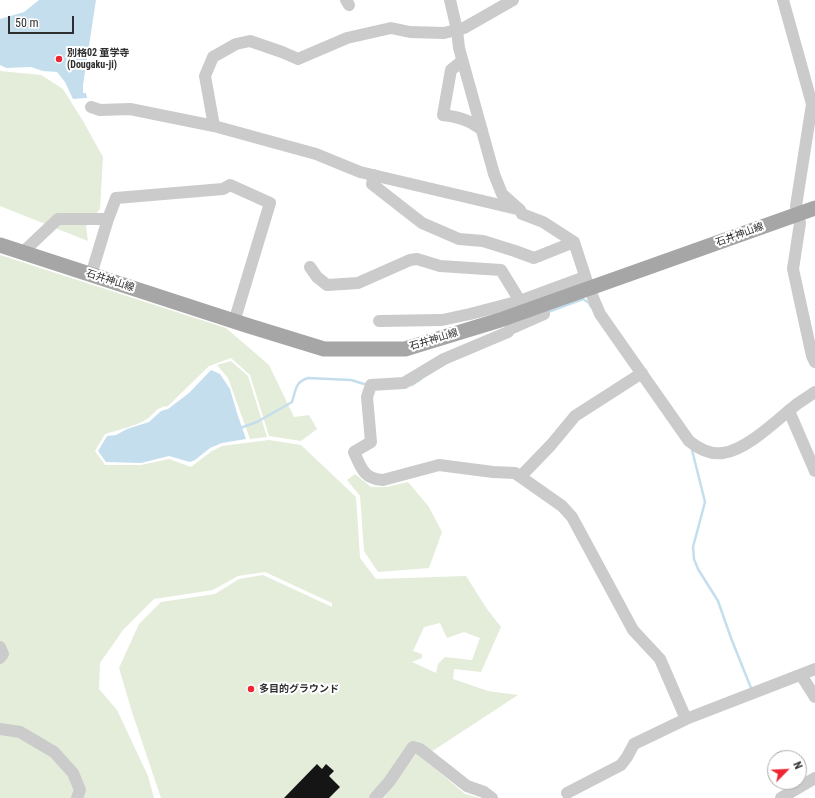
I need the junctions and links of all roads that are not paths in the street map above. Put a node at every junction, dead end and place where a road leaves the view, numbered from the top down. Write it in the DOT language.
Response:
graph roads {
  1 [pos="450,0"];
  2 [pos="513,0"];
  3 [pos="783,0"];
  4 [pos="457,30"];
  5 [pos="462,61"];
  6 [pos="813,104"];
  7 [pos="91,107"];
  8 [pos="214,126"];
  9 [pos="482,130"];
  10 [pos="374,175"];
  11 [pos="815,208"];
  12 [pos="520,210"];
  13 [pos="798,214"];
  14 [pos="108,219"];
  15 [pos="574,242"];
  16 [pos="0,245"];
  17 [pos="22,252"];
  18 [pos="310,267"];
  19 [pos="91,275"];
  20 [pos="587,283"];
  21 [pos="520,301"];
  22 [pos="541,306"];
  23 [pos="379,321"];
  24 [pos="234,322"];
  25 [pos="815,362"];
  26 [pos="640,375"];
  27 [pos="815,392"];
  28 [pos="789,411"];
  29 [pos="769,427"];
  30 [pos="797,428"];
  31 [pos="815,471"];
  32 [pos="521,476"];
  33 [pos="0,646"];
  34 [pos="0,658"];
  35 [pos="815,668"];
  36 [pos="801,675"];
  37 [pos="815,696"];
  38 [pos="686,719"];
  39 [pos="0,729"];
  40 [pos="815,778"];
  41 [pos="815,788"];
  42 [pos="567,793"];
  43 [pos="796,796"];
  44 [pos="77,798"];
  45 [pos="375,798"];
  46 [pos="492,798"];
  47 [pos="781,798"];
  1 -- 4 [label="street"];
  2 -- 4 [label="street"];
  3 -- 6 [label="street"];
  4 -- 5 [label="street"];
  4 -- 8 [label="street"];
  5 -- 9 [label="street"];
  5 -- 9 [label="street"];
  6 -- 13 [label="street"];
  7 -- 8 [label="street"];
  8 -- 10 [label="street"];
  9 -- 12 [label="street"];
  10 -- 12 [label="street"];
  10 -- 15 [label="street"];
  11 -- 13 [label="main road, 石井神山線"];
  12 -- 15 [label="street"];
  13 -- 20 [label="main road, 石井神山線"];
  13 -- 25 [label="street"];
  14 -- 17 [label="street"];
  14 -- 19 [label="street"];
  14 -- 24 [label="street"];
  15 -- 20 [label="street"];
  16 -- 17 [label="main road, 石井神山線"];
  17 -- 19 [label="main road, 石井神山線"];
  18 -- 21 [label="street"];
  19 -- 24 [label="main road, 石井神山線"];
  20 -- 21 [label="street"];
  20 -- 22 [label="main road, 石井神山線"];
  20 -- 26 [label="street"];
  21 -- 23 [label="street"];
  22 -- 24 [label="main road, 石井神山線"];
  22 -- 32 [label="street"];
  26 -- 29 [label="street"];
  26 -- 32 [label="street"];
  27 -- 28 [label="street"];
  28 -- 29 [label="street"];
  28 -- 30 [label="street"];
  29 -- 30 [label="street"];
  30 -- 31 [label="street"];
  32 -- 38 [label="street"];
  33 -- 34 [label="street"];
  35 -- 36 [label="street"];
  36 -- 37 [label="street"];
  36 -- 38 [label="street"];
  38 -- 42 [label="street"];
  39 -- 44 [label="street"];
  40 -- 43 [label="street"];
  41 -- 43 [label="street"];
  43 -- 47 [label="street"];
  45 -- 46 [label="street"];
}
